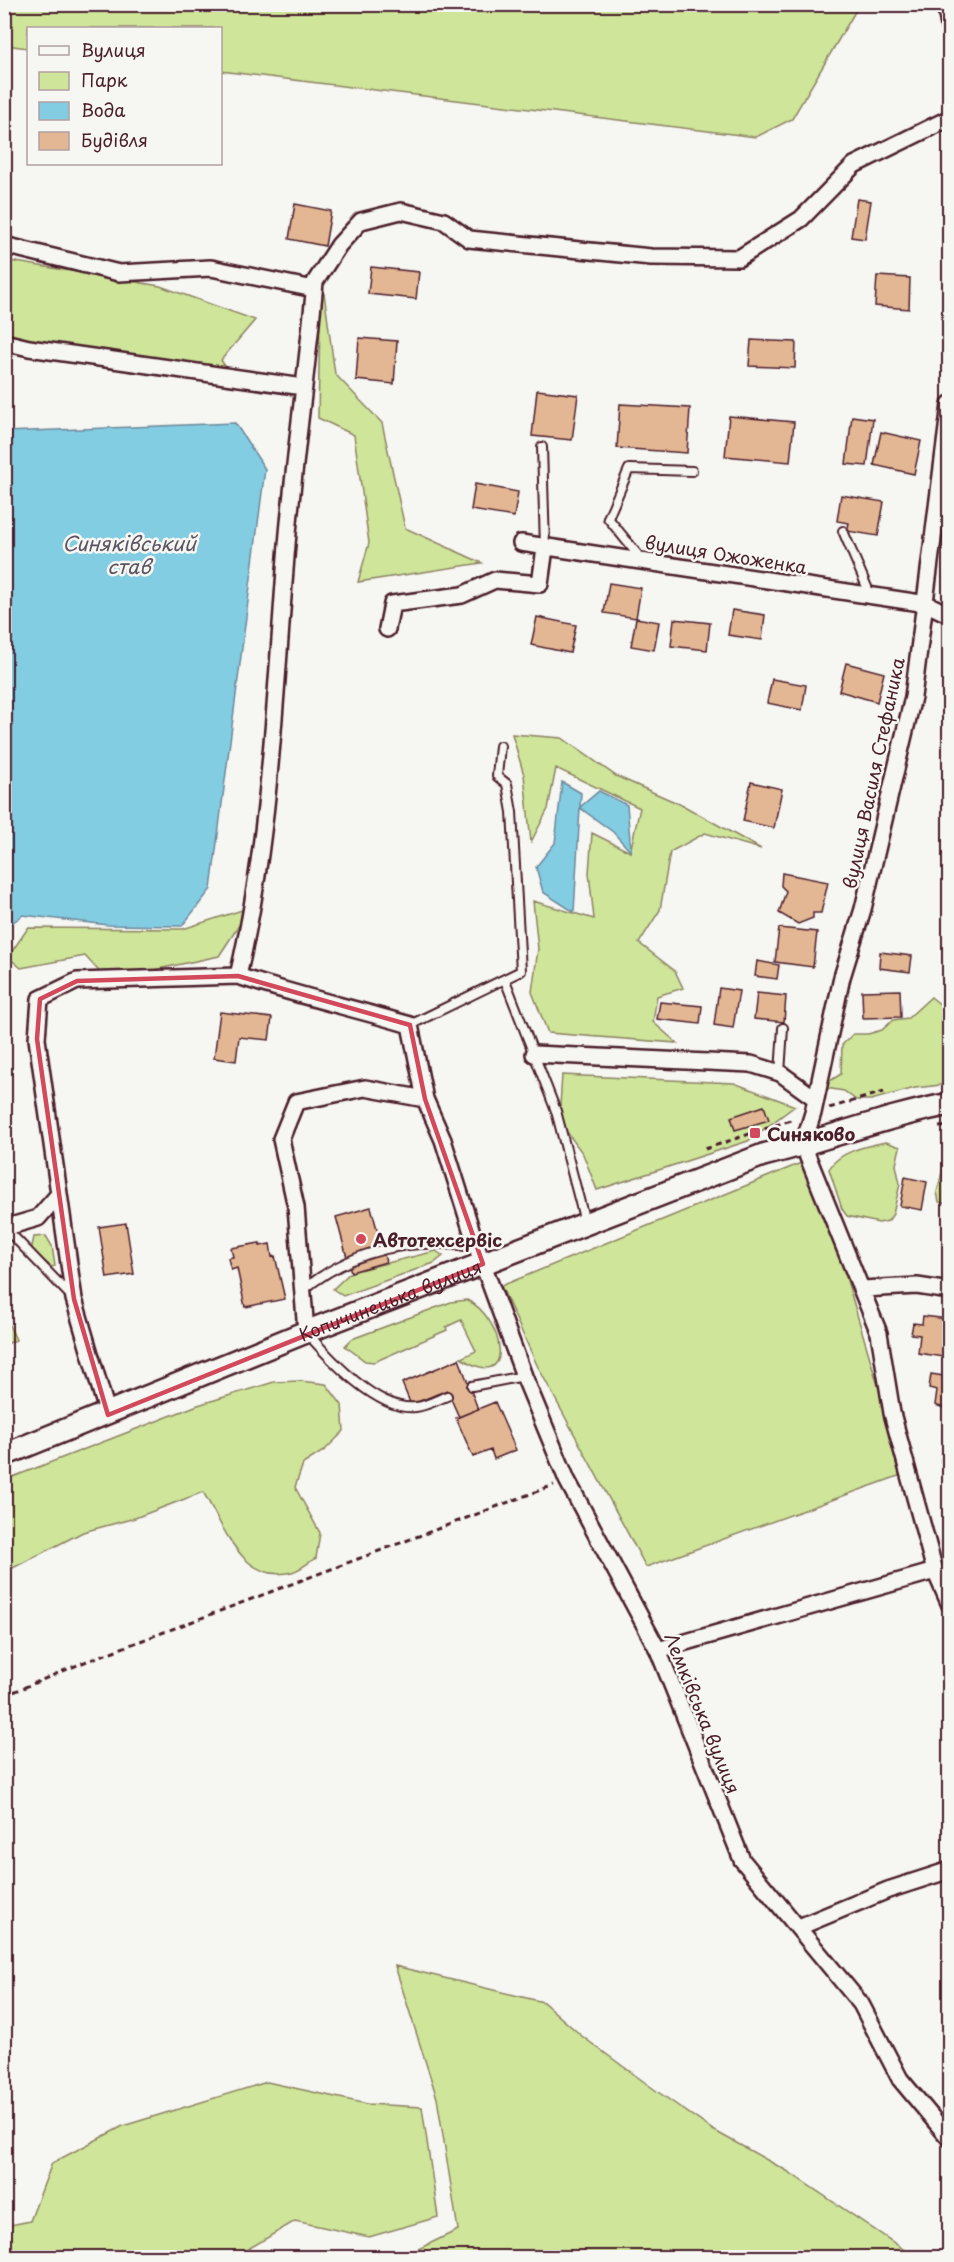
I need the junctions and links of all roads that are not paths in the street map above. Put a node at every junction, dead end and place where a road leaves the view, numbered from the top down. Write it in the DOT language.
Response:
graph roads {
  1 [pos="945,4"];
  2 [pos="950,31"];
  3 [pos="950,118"];
  4 [pos="4,245"];
  5 [pos="314,289"];
  6 [pos="4,342"];
  7 [pos="303,387"];
  8 [pos="950,404"];
  9 [pos="542,447"];
  10 [pos="692,471"];
  11 [pos="843,531"];
  12 [pos="520,543"];
  13 [pos="545,548"];
  14 [pos="643,561"];
  15 [pos="871,596"];
  16 [pos="927,604"];
  17 [pos="950,615"];
  18 [pos="387,629"];
  19 [pos="500,746"];
  20 [pos="238,976"];
  21 [pos="505,980"];
  22 [pos="410,1025"];
  23 [pos="783,1028"];
  24 [pos="534,1054"];
  25 [pos="780,1073"];
  26 [pos="425,1099"];
  27 [pos="816,1100"];
  28 [pos="950,1104"];
  29 [pos="803,1145"];
  30 [pos="59,1194"];
  31 [pos="586,1223"];
  32 [pos="4,1231"];
  33 [pos="480,1256"];
  34 [pos="863,1288"];
  35 [pos="950,1291"];
  36 [pos="302,1292"];
  37 [pos="74,1299"];
  38 [pos="306,1332"];
  39 [pos="524,1376"];
  40 [pos="472,1386"];
  41 [pos="447,1396"];
  42 [pos="108,1415"];
  43 [pos="4,1455"];
  44 [pos="935,1571"];
  45 [pos="950,1605"];
  46 [pos="658,1650"];
  47 [pos="950,1870"];
  48 [pos="798,1928"];
  49 [pos="950,2139"];
  1 -- 2 [label="street"];
  3 -- 5 [label="street"];
  4 -- 5 [label="street"];
  5 -- 7 [label="street"];
  6 -- 7 [label="street"];
  7 -- 20 [label="street"];
  8 -- 16 [label="street, вулиця Василя Стефаника"];
  9 -- 13 [label="lane"];
  10 -- 14 [label="lane"];
  11 -- 15 [label="lane"];
  12 -- 13 [label="street, вулиця Ожоженка"];
  13 -- 14 [label="street, вулиця Ожоженка"];
  13 -- 18 [label="street"];
  14 -- 15 [label="street, вулиця Ожоженка"];
  15 -- 16 [label="street, вулиця Ожоженка"];
  16 -- 17 [label="street, вулиця Ожоженка"];
  16 -- 27 [label="street, вулиця Василя Стефаника"];
  19 -- 21 [label="lane"];
  20 -- 22 [label="street"];
  20 -- 30 [label="street"];
  21 -- 22 [label="lane"];
  21 -- 24 [label="lane"];
  22 -- 26 [label="street, Лемківська вулиця"];
  23 -- 25 [label="lane"];
  24 -- 25 [label="street"];
  24 -- 31 [label="lane"];
  25 -- 27 [label="street"];
  26 -- 33 [label="street, Лемківська вулиця"];
  26 -- 36 [label="street"];
  27 -- 29 [label="street, вулиця Василя Стефаника"];
  28 -- 29 [label="main road, Копичинецька вулиця"];
  29 -- 31 [label="main road, Копичинецька вулиця"];
  29 -- 34 [label="street"];
  30 -- 32 [label="street"];
  30 -- 37 [label="street"];
  31 -- 33 [label="main road, Копичинецька вулиця"];
  32 -- 37 [label="lane"];
  33 -- 36 [label="lane"];
  33 -- 38 [label="main road, Копичинецька вулиця"];
  33 -- 39 [label="street, Лемківська вулиця"];
  34 -- 35 [label="street"];
  34 -- 44 [label="street"];
  36 -- 38 [label="street"];
  37 -- 42 [label="street"];
  38 -- 41 [label="lane"];
  38 -- 42 [label="main road, Копичинецька вулиця"];
  39 -- 40 [label="lane"];
  39 -- 46 [label="street, Лемківська вулиця"];
  42 -- 43 [label="main road, Копичинецька вулиця"];
  44 -- 45 [label="street"];
  44 -- 46 [label="street"];
  46 -- 48 [label="street, Лемківська вулиця"];
  47 -- 48 [label="street"];
  48 -- 49 [label="street, Лемківська вулиця"];
}
